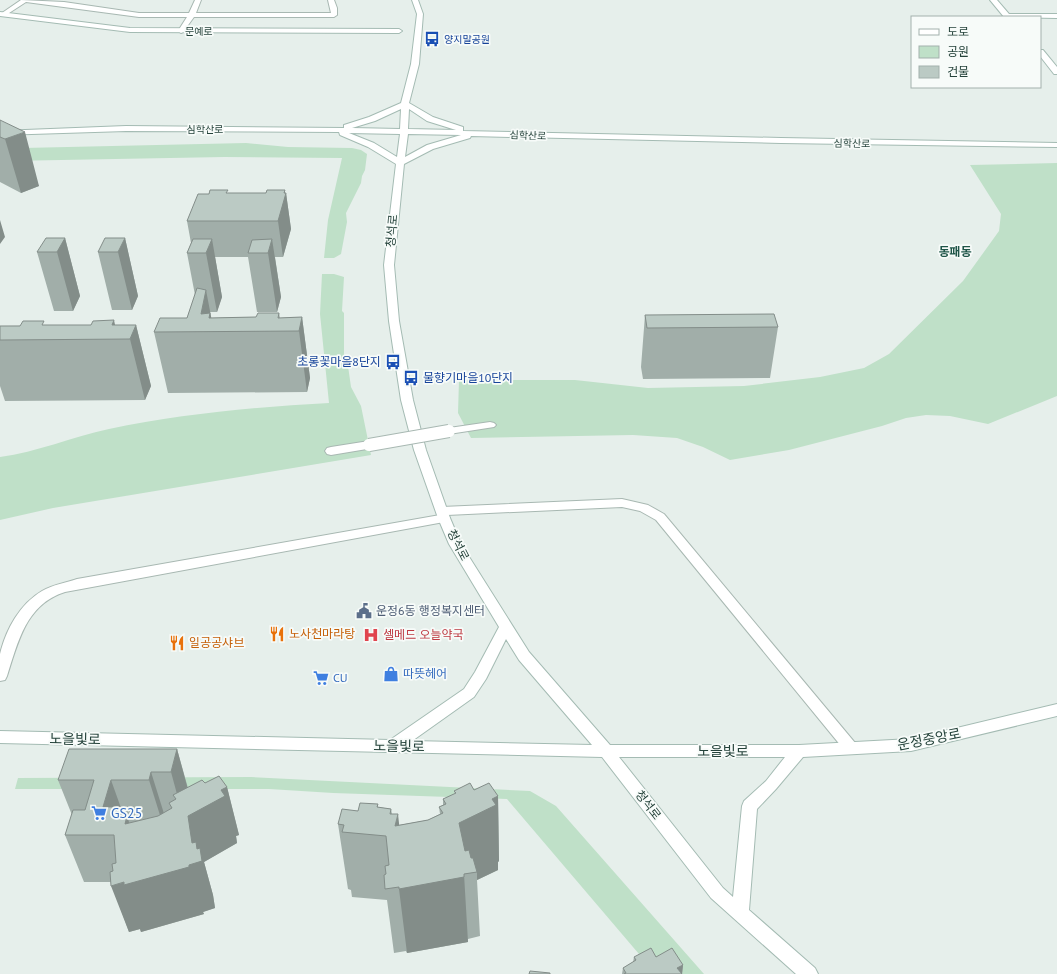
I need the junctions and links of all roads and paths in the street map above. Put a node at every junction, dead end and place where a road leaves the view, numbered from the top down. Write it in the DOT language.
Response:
graph roads {
  1 [pos="25,0"];
  2 [pos="198,0"];
  3 [pos="331,0"];
  4 [pos="415,0"];
  5 [pos="993,0"];
  6 [pos="2,14"];
  7 [pos="192,15"];
  8 [pos="1008,16"];
  9 [pos="1057,16"];
  10 [pos="181,31"];
  11 [pos="399,31"];
  12 [pos="1041,53"];
  13 [pos="1057,72"];
  14 [pos="405,104"];
  15 [pos="336,130"];
  16 [pos="403,131"];
  17 [pos="0,133"];
  18 [pos="476,133"];
  19 [pos="1057,140"];
  20 [pos="1044,145"];
  21 [pos="1057,145"];
  22 [pos="1057,148"];
  23 [pos="401,163"];
  24 [pos="490,425"];
  25 [pos="331,451"];
  26 [pos="443,514"];
  27 [pos="506,626"];
  28 [pos="0,676"];
  29 [pos="1057,710"];
  30 [pos="0,737"];
  31 [pos="393,746"];
  32 [pos="851,748"];
  33 [pos="606,751"];
  34 [pos="799,751"];
  35 [pos="740,914"];
  36 [pos="809,974"];
  1 -- 6 [label="street"];
  1 -- 7 [label="street"];
  2 -- 7 [label="street"];
  3 -- 7 [label="street"];
  4 -- 14 [label="street, 청석로"];
  5 -- 8 [label="street"];
  6 -- 10 [label="street, 문예로"];
  7 -- 10 [label="street"];
  8 -- 9 [label="street"];
  10 -- 11 [label="street, 문예로"];
  12 -- 13 [label="street"];
  14 -- 15 [label="street"];
  14 -- 16 [label="street, 청석로"];
  14 -- 18 [label="street"];
  15 -- 16 [label="street, 심학산로"];
  15 -- 17 [label="street, 심학산로"];
  15 -- 23 [label="street"];
  16 -- 18 [label="street, 심학산로"];
  16 -- 23 [label="street, 청석로"];
  18 -- 20 [label="street, 심학산로"];
  18 -- 23 [label="street"];
  19 -- 20 [label="street"];
  20 -- 21 [label="street, 심학산로"];
  20 -- 22 [label="street"];
  23 -- 26 [label="street, 청석로"];
  24 -- 25 [label="street, bridge"];
  26 -- 27 [label="street, 청석로"];
  26 -- 28 [label="street"];
  26 -- 32 [label="street"];
  27 -- 31 [label="street"];
  27 -- 33 [label="street, 청석로"];
  29 -- 32 [label="street, 운정중앙로"];
  30 -- 31 [label="street, 노을빛로"];
  31 -- 33 [label="street, 노을빛로"];
  32 -- 34 [label="street, 운정중앙로"];
  33 -- 34 [label="street, 노을빛로"];
  33 -- 35 [label="street, 청석로"];
  34 -- 35 [label="street"];
  35 -- 36 [label="street, 청석로"];
}
